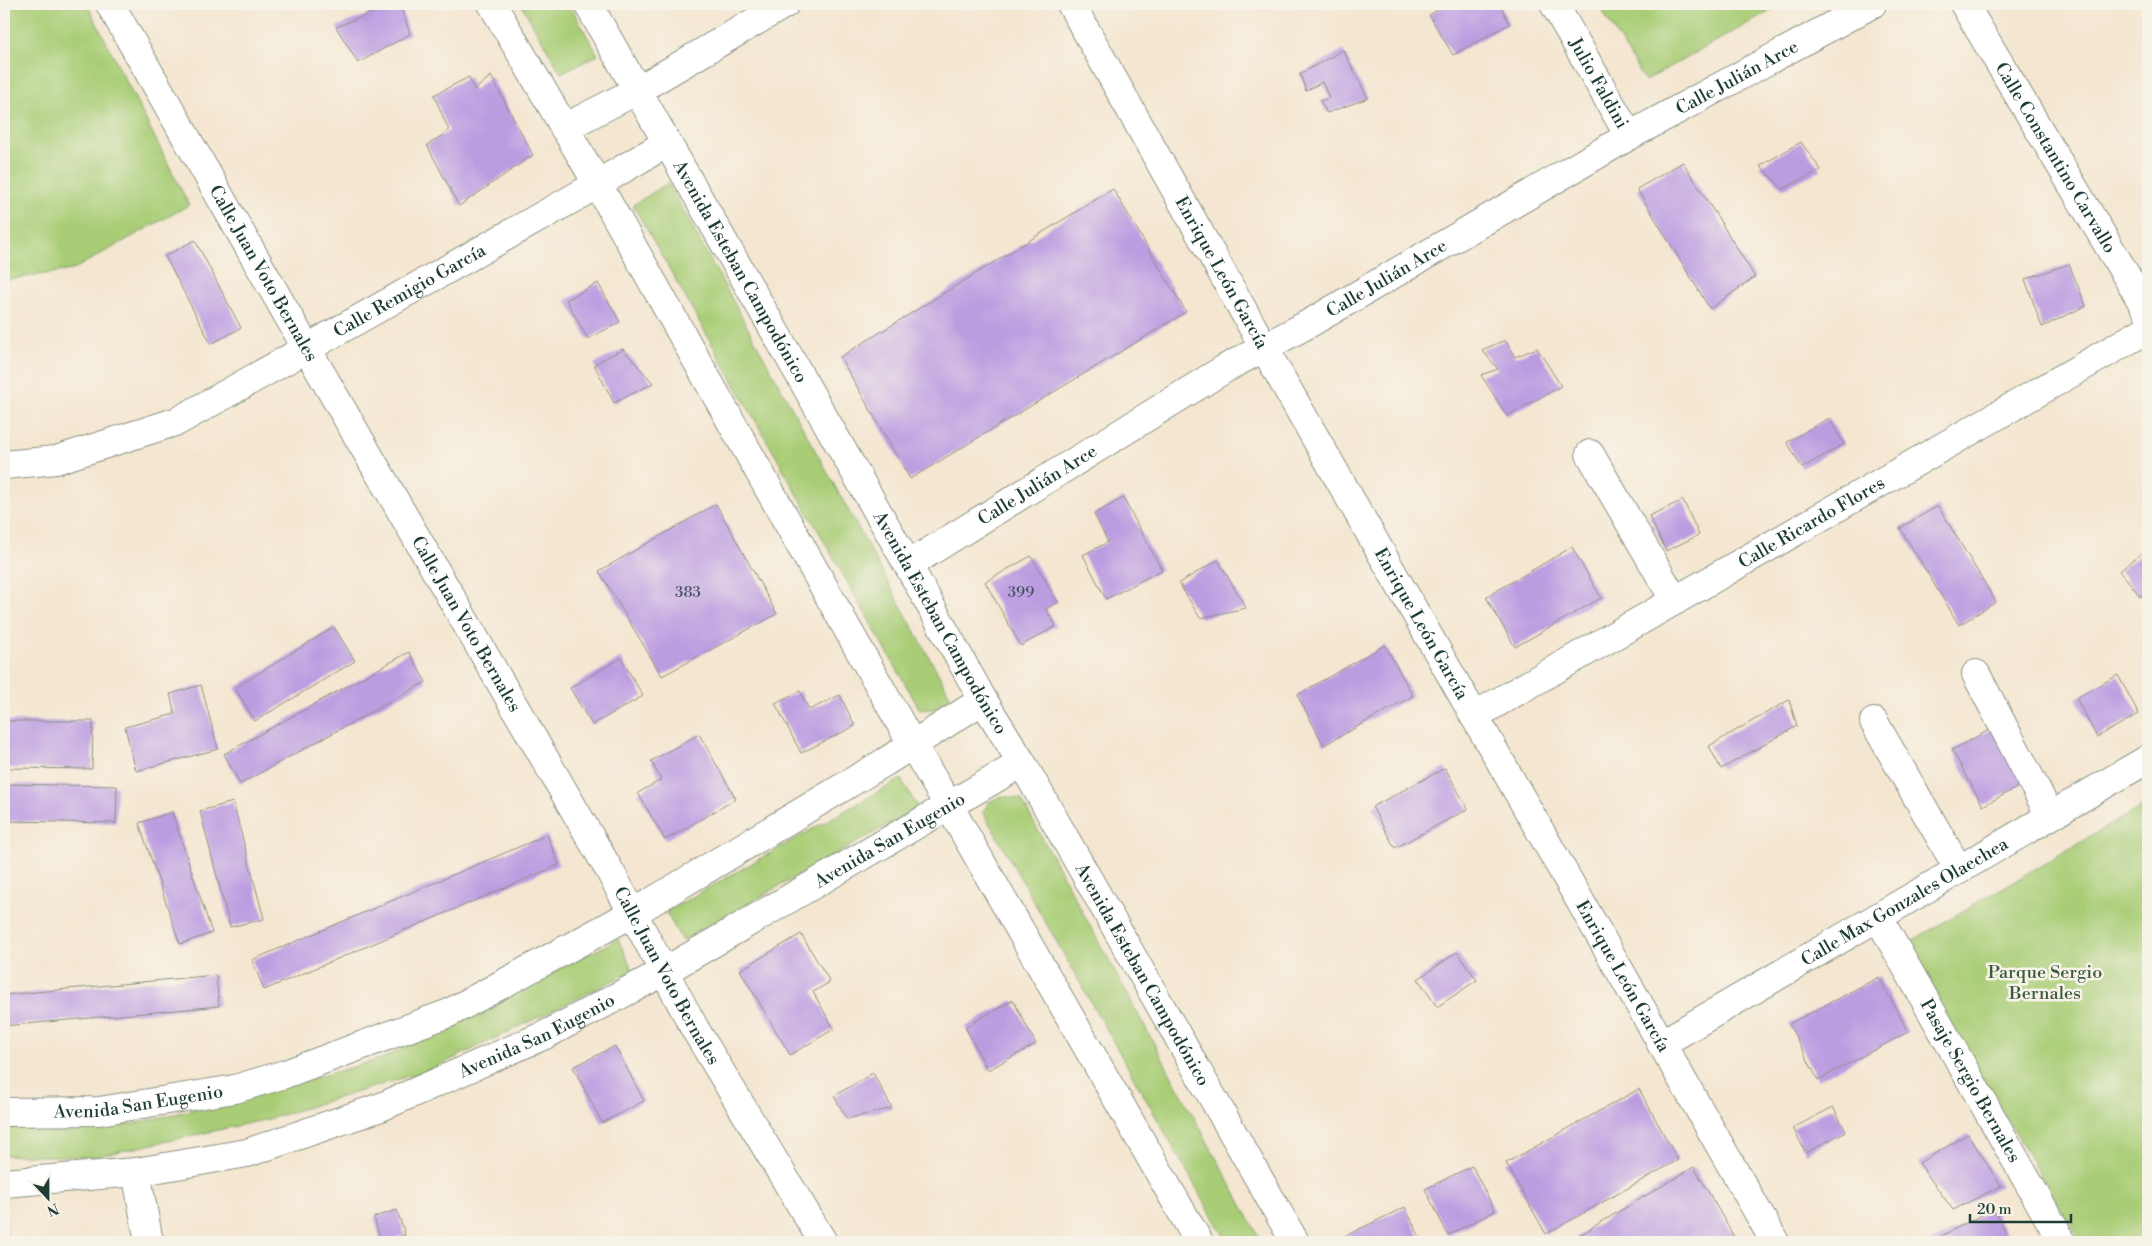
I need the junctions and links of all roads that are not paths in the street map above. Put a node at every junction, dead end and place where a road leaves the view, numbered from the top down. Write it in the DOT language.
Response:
graph roads {
  1 [pos="110,4"];
  2 [pos="492,4"];
  3 [pos="588,4"];
  4 [pos="785,4"];
  5 [pos="1071,4"];
  6 [pos="1554,4"];
  7 [pos="1872,4"];
  8 [pos="1964,4"];
  9 [pos="638,90"];
  10 [pos="564,128"];
  11 [pos="1629,136"];
  12 [pos="668,143"];
  13 [pos="597,183"];
  14 [pos="2148,312"];
  15 [pos="2148,328"];
  16 [pos="1264,347"];
  17 [pos="307,349"];
  18 [pos="1590,454"];
  19 [pos="4,465"];
  20 [pos="908,565"];
  21 [pos="1676,601"];
  22 [pos="1976,674"];
  23 [pos="983,700"];
  24 [pos="1474,716"];
  25 [pos="1874,722"];
  26 [pos="912,744"];
  27 [pos="2148,759"];
  28 [pos="1022,763"];
  29 [pos="949,806"];
  30 [pos="2050,816"];
  31 [pos="1959,870"];
  32 [pos="633,913"];
  33 [pos="1878,917"];
  34 [pos="665,971"];
  35 [pos="1661,1044"];
  36 [pos="4,1112"];
  37 [pos="136,1172"];
  38 [pos="4,1183"];
  39 [pos="817,1240"];
  40 [pos="149,1242"];
  41 [pos="1199,1242"];
  42 [pos="1295,1242"];
  43 [pos="1775,1242"];
  44 [pos="2062,1242"];
  1 -- 17 [label="street, Calle Juan Voto Bernales"];
  2 -- 10 [label="street"];
  3 -- 9 [label="street, Avenida Esteban Campodónico"];
  4 -- 9 [label="street"];
  5 -- 16 [label="street, Enrique León García"];
  6 -- 11 [label="street, Julio Faldini"];
  7 -- 11 [label="street, Calle Julián Arce"];
  8 -- 14 [label="street, Calle Constantino Carvallo"];
  9 -- 10 [label="street"];
  9 -- 12 [label="street, Avenida Esteban Campodónico"];
  10 -- 13 [label="street"];
  11 -- 16 [label="street, Calle Julián Arce"];
  12 -- 13 [label="street, Calle Remigio García"];
  12 -- 20 [label="street, Avenida Esteban Campodónico"];
  13 -- 17 [label="street, Calle Remigio García"];
  13 -- 26 [label="street"];
  15 -- 21 [label="street, Calle Ricardo Flores"];
  16 -- 20 [label="street, Calle Julián Arce"];
  16 -- 24 [label="street, Enrique León García"];
  17 -- 19 [label="street, Calle Remigio García"];
  17 -- 32 [label="street, Calle Juan Voto Bernales"];
  18 -- 21 [label="street"];
  20 -- 23 [label="street, Avenida Esteban Campodónico"];
  21 -- 24 [label="street, Calle Ricardo Flores"];
  22 -- 30 [label="street"];
  23 -- 26 [label="street, Avenida San Eugenio"];
  23 -- 28 [label="street, Avenida Esteban Campodónico"];
  24 -- 35 [label="street, Enrique León García"];
  25 -- 31 [label="street"];
  26 -- 29 [label="street"];
  26 -- 32 [label="street, Avenida San Eugenio"];
  27 -- 30 [label="street, Calle Max Gonzales Olaechea"];
  28 -- 29 [label="street, Avenida San Eugenio"];
  28 -- 42 [label="street, Avenida Esteban Campodónico"];
  29 -- 34 [label="street, Avenida San Eugenio"];
  29 -- 41 [label="street"];
  30 -- 31 [label="street, Calle Max Gonzales Olaechea"];
  31 -- 33 [label="street, Calle Max Gonzales Olaechea"];
  32 -- 34 [label="street, Calle Juan Voto Bernales"];
  32 -- 36 [label="street, Avenida San Eugenio"];
  33 -- 35 [label="street, Calle Max Gonzales Olaechea"];
  33 -- 44 [label="street, Pasaje Sergio Bernales"];
  34 -- 37 [label="street, Avenida San Eugenio"];
  34 -- 39 [label="street, Calle Juan Voto Bernales"];
  35 -- 43 [label="street, Enrique León García"];
  37 -- 38 [label="street, Avenida San Eugenio"];
  37 -- 40 [label="street"];
}
